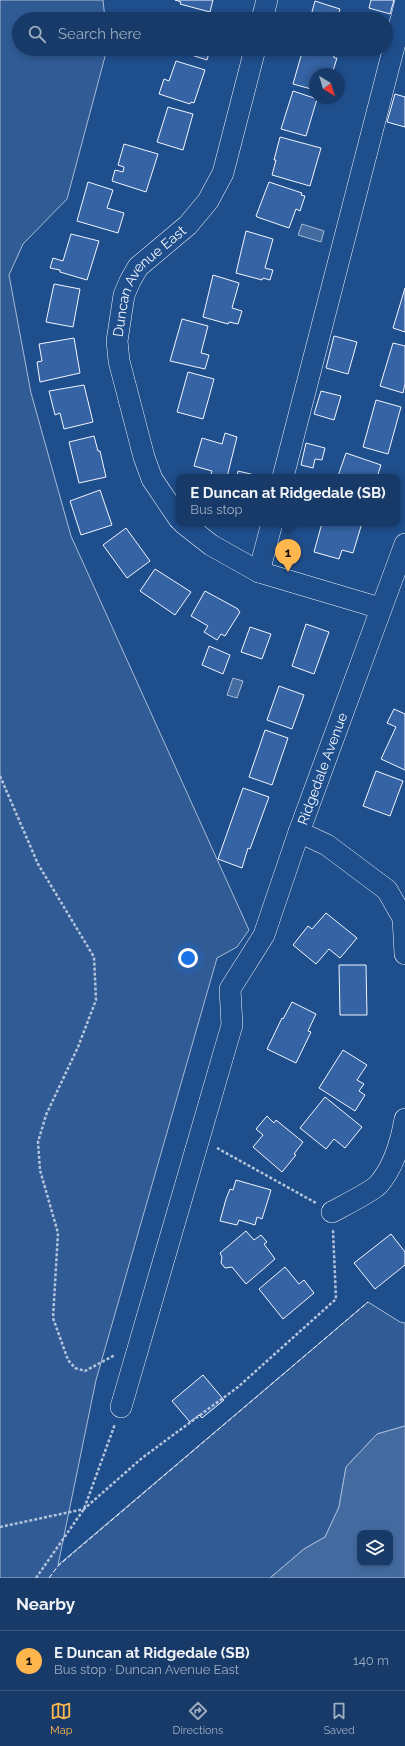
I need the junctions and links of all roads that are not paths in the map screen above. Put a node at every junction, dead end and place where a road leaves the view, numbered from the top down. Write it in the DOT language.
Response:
graph roads {
  1 [pos="267,0"];
  2 [pos="405,4"];
  3 [pos="264,12"];
  4 [pos="393,51"];
  5 [pos="253,56"];
  6 [pos="392,56"];
  7 [pos="284,474"];
  8 [pos="176,515"];
  9 [pos="187,526"];
  10 [pos="271,526"];
  11 [pos="405,544"];
  12 [pos="259,572"];
  13 [pos="380,608"];
  14 [pos="299,832"];
  15 [pos="405,954"];
  16 [pos="405,1119"];
  17 [pos="332,1212"];
  18 [pos="121,1407"];
  1 -- 3 [label="street"];
  2 -- 4 [label="street"];
  5 -- 8 [label="street, Duncan Avenue East"];
  6 -- 7 [label="street"];
  9 -- 12 [label="street"];
  10 -- 12 [label="street"];
  11 -- 13 [label="street, Ridgedale Avenue"];
  12 -- 13 [label="street"];
  13 -- 14 [label="street, Ridgedale Avenue"];
  14 -- 15 [label="street"];
  14 -- 18 [label="street, Ridgedale Avenue"];
  16 -- 17 [label="street"];
}
